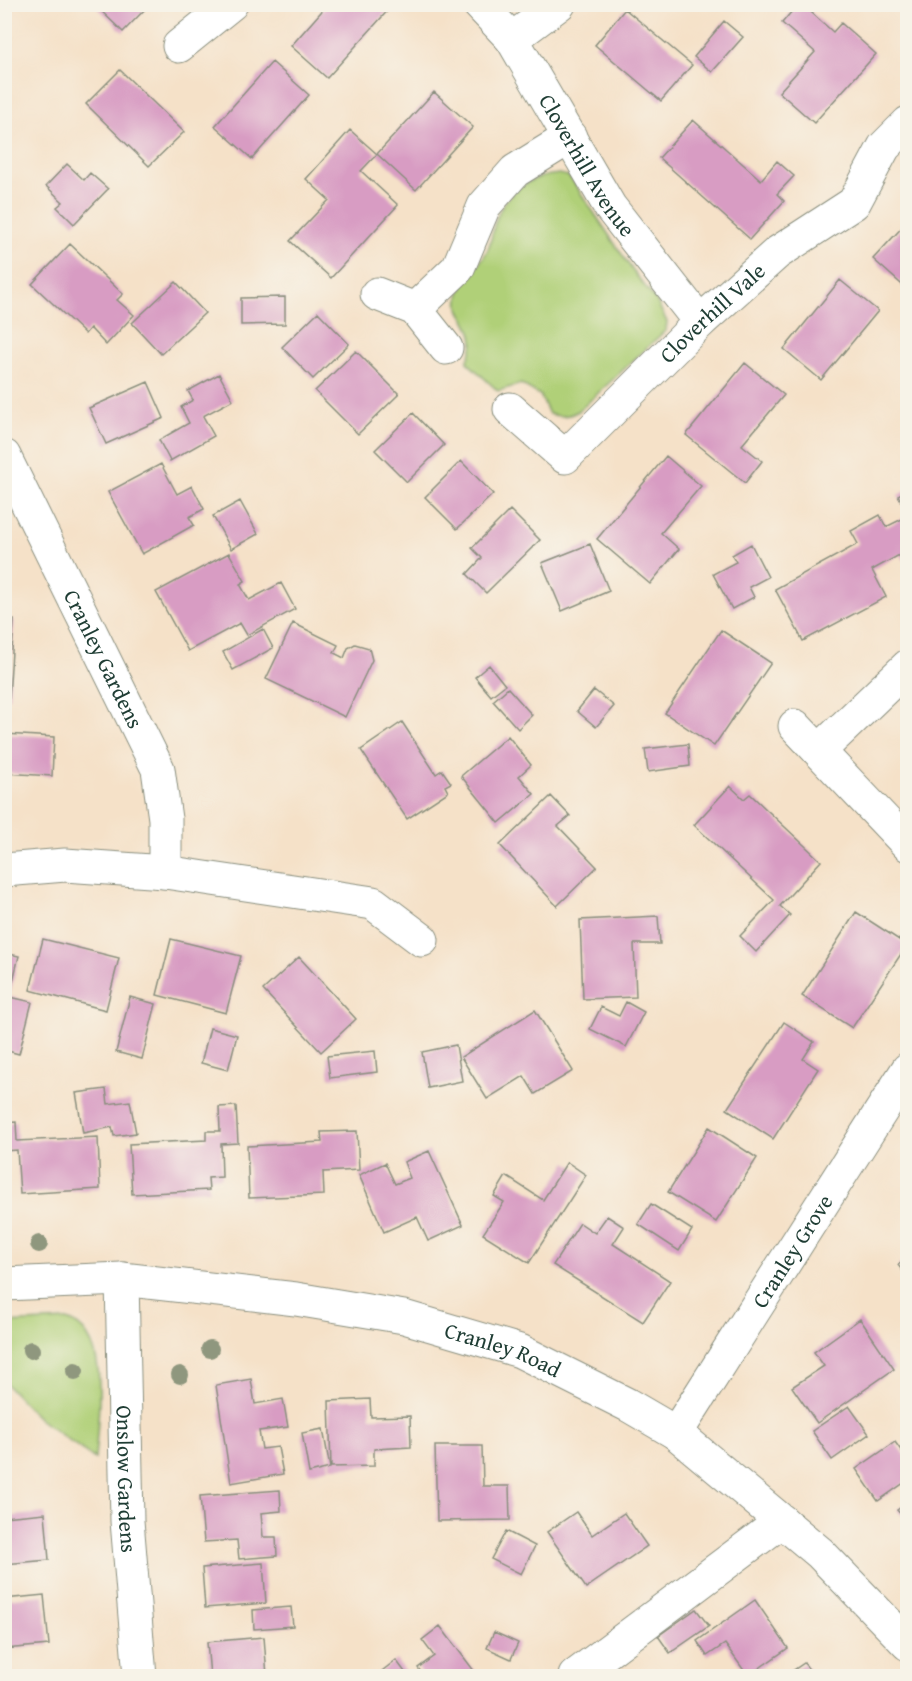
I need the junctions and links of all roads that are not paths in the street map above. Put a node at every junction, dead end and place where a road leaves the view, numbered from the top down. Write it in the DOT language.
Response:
graph roads {
  1 [pos="231,4"];
  2 [pos="479,4"];
  3 [pos="559,4"];
  4 [pos="512,39"];
  5 [pos="179,46"];
  6 [pos="908,123"];
  7 [pos="570,138"];
  8 [pos="377,294"];
  9 [pos="415,309"];
  10 [pos="700,322"];
  11 [pos="446,348"];
  12 [pos="510,409"];
  13 [pos="4,456"];
  14 [pos="908,666"];
  15 [pos="795,726"];
  16 [pos="819,751"];
  17 [pos="908,845"];
  18 [pos="4,870"];
  19 [pos="165,872"];
  20 [pos="422,940"];
  21 [pos="908,1069"];
  22 [pos="122,1280"];
  23 [pos="4,1284"];
  24 [pos="676,1433"];
  25 [pos="782,1521"];
  26 [pos="908,1644"];
  27 [pos="140,1677"];
  28 [pos="575,1677"];
  1 -- 5 [label="street"];
  2 -- 4 [label="street, Cloverhill Avenue"];
  3 -- 4 [label="street"];
  4 -- 7 [label="street, Cloverhill Avenue"];
  6 -- 10 [label="street, Cloverhill Vale"];
  7 -- 9 [label="street"];
  7 -- 10 [label="street, Cloverhill Avenue"];
  8 -- 9 [label="street"];
  9 -- 11 [label="street"];
  10 -- 12 [label="street, Cloverhill Vale"];
  13 -- 19 [label="street, Cranley Gardens"];
  14 -- 16 [label="street"];
  15 -- 16 [label="street"];
  16 -- 17 [label="street"];
  18 -- 19 [label="street"];
  19 -- 20 [label="street"];
  21 -- 24 [label="street, Cranley Grove"];
  22 -- 23 [label="street, Cranley Road"];
  22 -- 24 [label="street, Cranley Road"];
  22 -- 27 [label="street, Onslow Gardens"];
  24 -- 25 [label="street, Cranley Road"];
  25 -- 26 [label="street, Cranley Road"];
  25 -- 28 [label="street"];
}
